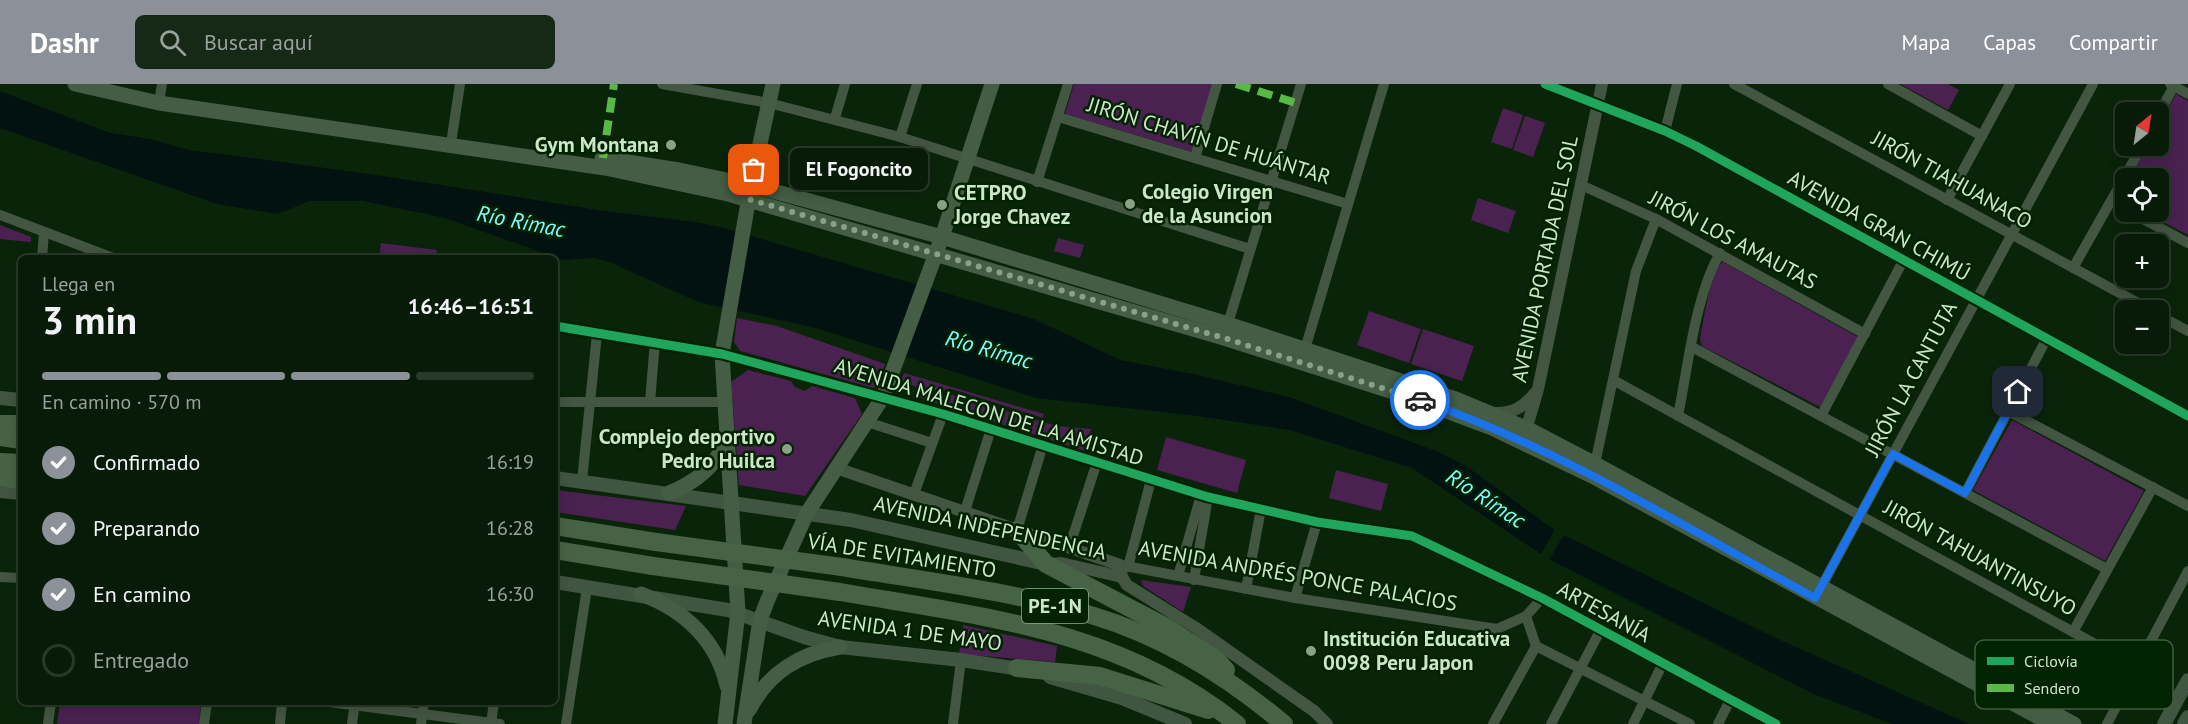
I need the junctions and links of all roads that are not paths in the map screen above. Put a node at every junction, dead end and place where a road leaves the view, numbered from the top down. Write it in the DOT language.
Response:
graph roads {
  1 [pos="75,84"];
  2 [pos="120,84"];
  3 [pos="460,84"];
  4 [pos="662,84"];
  5 [pos="773,84"];
  6 [pos="845,84"];
  7 [pos="916,84"];
  8 [pos="992,84"];
  9 [pos="1068,84"];
  10 [pos="1217,84"];
  11 [pos="1301,84"];
  12 [pos="1384,84"];
  13 [pos="1545,84"];
  14 [pos="1602,84"];
  15 [pos="1677,84"];
  16 [pos="1734,84"];
  17 [pos="1888,84"];
  18 [pos="2010,84"];
  19 [pos="2093,84"];
  20 [pos="2172,85"];
  21 [pos="699,87"];
  22 [pos="161,93"];
  23 [pos="2188,94"];
  24 [pos="2164,102"];
  25 [pos="769,103"];
  26 [pos="1598,103"];
  27 [pos="1058,117"];
  28 [pos="835,118"];
  29 [pos="1665,131"];
  30 [pos="900,136"];
  31 [pos="1982,136"];
  32 [pos="452,137"];
  33 [pos="2136,156"];
  34 [pos="1195,158"];
  35 [pos="968,159"];
  36 [pos="1271,180"];
  37 [pos="1037,182"];
  38 [pos="1581,185"];
  39 [pos="749,199"];
  40 [pos="1947,200"];
  41 [pos="2111,201"];
  42 [pos="2115,203"];
  43 [pos="1348,204"];
  44 [pos="0,215"];
  45 [pos="1656,219"];
  46 [pos="2149,222"];
  47 [pos="44,233"];
  48 [pos="2012,235"];
  49 [pos="942,237"];
  50 [pos="2188,243"];
  51 [pos="1250,249"];
  52 [pos="1720,253"];
  53 [pos="42,255"];
  54 [pos="105,255"];
  55 [pos="934,260"];
  56 [pos="1903,261"];
  57 [pos="2073,268"];
  58 [pos="1977,300"];
  59 [pos="2132,300"];
  60 [pos="2169,321"];
  61 [pos="558,326"];
  62 [pos="1226,331"];
  63 [pos="2188,331"];
  64 [pos="597,333"];
  65 [pos="1865,334"];
  66 [pos="2047,338"];
  67 [pos="655,341"];
  68 [pos="1692,347"];
  69 [pos="1305,350"];
  70 [pos="722,354"];
  71 [pos="1613,380"];
  72 [pos="1538,389"];
  73 [pos="883,397"];
  74 [pos="0,398"];
  75 [pos="18,400"];
  76 [pos="558,402"];
  77 [pos="590,402"];
  78 [pos="650,402"];
  79 [pos="724,402"];
  80 [pos="2008,411"];
  81 [pos="1492,413"];
  82 [pos="943,414"];
  83 [pos="1678,416"];
  84 [pos="1821,416"];
  85 [pos="2188,416"];
  86 [pos="867,422"];
  87 [pos="0,424"];
  88 [pos="18,424"];
  89 [pos="991,429"];
  90 [pos="1525,435"];
  91 [pos="0,437"];
  92 [pos="18,440"];
  93 [pos="726,440"];
  94 [pos="932,443"];
  95 [pos="1043,445"];
  96 [pos="1893,454"];
  97 [pos="0,462"];
  98 [pos="1097,462"];
  99 [pos="18,464"];
  100 [pos="1595,464"];
  101 [pos="836,468"];
  102 [pos="0,476"];
  103 [pos="558,478"];
  104 [pos="18,480"];
  105 [pos="1151,480"];
  106 [pos="582,481"];
  107 [pos="2153,487"];
  108 [pos="0,491"];
  109 [pos="18,493"];
  110 [pos="669,493"];
  111 [pos="1965,493"];
  112 [pos="914,494"];
  113 [pos="1204,496"];
  114 [pos="731,503"];
  115 [pos="2188,506"];
  116 [pos="1261,509"];
  117 [pos="965,511"];
  118 [pos="807,513"];
  119 [pos="1860,515"];
  120 [pos="1317,522"];
  121 [pos="558,526"];
  122 [pos="1017,530"];
  123 [pos="1412,536"];
  124 [pos="1069,548"];
  125 [pos="558,550"];
  126 [pos="1046,564"];
  127 [pos="1123,569"];
  128 [pos="2107,569"];
  129 [pos="2188,571"];
  130 [pos="1178,576"];
  131 [pos="0,577"];
  132 [pos="18,579"];
  133 [pos="1194,580"];
  134 [pos="558,583"];
  135 [pos="587,588"];
  136 [pos="1246,589"];
  137 [pos="1818,592"];
  138 [pos="641,594"];
  139 [pos="1295,598"];
  140 [pos="1542,598"];
  141 [pos="738,612"];
  142 [pos="1526,616"];
  143 [pos="760,620"];
  144 [pos="1600,631"];
  145 [pos="2073,632"];
  146 [pos="2088,640"];
  147 [pos="2152,640"];
  148 [pos="1536,646"];
  149 [pos="840,647"];
  150 [pos="962,660"];
  151 [pos="1662,665"];
  152 [pos="1017,668"];
  153 [pos="1581,668"];
  154 [pos="1975,673"];
  155 [pos="2188,680"];
  156 [pos="1975,681"];
  157 [pos="729,695"];
  158 [pos="1250,695"];
  159 [pos="1645,700"];
  160 [pos="1730,700"];
  161 [pos="51,705"];
  162 [pos="207,705"];
  163 [pos="282,705"];
  164 [pos="354,705"];
  165 [pos="359,705"];
  166 [pos="494,705"];
  167 [pos="2173,708"];
  168 [pos="2024,709"];
  169 [pos="2045,709"];
  170 [pos="2115,709"];
  171 [pos="2172,709"];
  172 [pos="2188,717"];
  173 [pos="422,719"];
  174 [pos="1232,720"];
  175 [pos="48,724"];
  176 [pos="204,724"];
  177 [pos="280,724"];
  178 [pos="352,724"];
  179 [pos="494,724"];
  180 [pos="566,724"];
  181 [pos="725,724"];
  182 [pos="744,724"];
  183 [pos="953,724"];
  184 [pos="1185,724"];
  185 [pos="1284,724"];
  186 [pos="1327,724"];
  187 [pos="1493,724"];
  188 [pos="1551,724"];
  189 [pos="1633,724"];
  190 [pos="1690,724"];
  191 [pos="1718,724"];
  192 [pos="1776,724"];
  193 [pos="2050,724"];
  194 [pos="2074,724"];
  195 [pos="2107,724"];
  196 [pos="2164,724"];
  197 [pos="2184,724"];
  1 -- 22 [label="main road"];
  2 -- 22 [label="main road"];
  3 -- 32 [label="street"];
  4 -- 21 [label="street"];
  5 -- 25 [label="main road"];
  6 -- 28 [label="street"];
  7 -- 30 [label="street"];
  8 -- 35 [label="main road"];
  9 -- 27 [label="street"];
  10 -- 34 [label="street"];
  11 -- 36 [label="street"];
  12 -- 43 [label="street"];
  13 -- 26 [label="street, AVENIDA GRAN CHIMÚ"];
  14 -- 26 [label="street, AVENIDA PORTADA DEL SOL"];
  15 -- 29 [label="street"];
  16 -- 40 [label="street, JIRÓN TIAHUANACO"];
  17 -- 31 [label="street"];
  18 -- 31 [label="street"];
  19 -- 48 [label="street, JIRÓN LA CANTUTA"];
  20 -- 23 [label="street"];
  20 -- 24 [label="street"];
  21 -- 25 [label="street"];
  22 -- 32 [label="main road"];
  22 -- 39 [label="main road"];
  25 -- 28 [label="street"];
  25 -- 39 [label="main road"];
  26 -- 29 [label="street, AVENIDA GRAN CHIMÚ"];
  26 -- 38 [label="street, AVENIDA PORTADA DEL SOL"];
  27 -- 34 [label="street, JIRÓN CHAVÍN DE HUÁNTAR"];
  27 -- 37 [label="street"];
  28 -- 30 [label="street"];
  29 -- 56 [label="street, AVENIDA GRAN CHIMÚ"];
  30 -- 35 [label="street"];
  31 -- 40 [label="street"];
  32 -- 39 [label="main road"];
  33 -- 41 [label="street"];
  34 -- 36 [label="street, JIRÓN CHAVÍN DE HUÁNTAR"];
  35 -- 37 [label="street"];
  35 -- 49 [label="main road"];
  36 -- 43 [label="street, JIRÓN CHAVÍN DE HUÁNTAR"];
  36 -- 51 [label="street"];
  37 -- 51 [label="street"];
  38 -- 45 [label="street, JIRÓN LOS AMAUTAS"];
  38 -- 72 [label="street, AVENIDA PORTADA DEL SOL"];
  39 -- 49 [label="main road"];
  39 -- 55 [label="main road"];
  39 -- 70 [label="main road"];
  40 -- 48 [label="street, JIRÓN TIAHUANACO"];
  41 -- 42 [label="street"];
  41 -- 57 [label="street"];
  43 -- 69 [label="street"];
  44 -- 47 [label="street"];
  45 -- 52 [label="street, JIRÓN LOS AMAUTAS"];
  45 -- 71 [label="street"];
  46 -- 50 [label="street"];
  47 -- 53 [label="street"];
  47 -- 54 [label="street"];
  48 -- 57 [label="street, JIRÓN TIAHUANACO"];
  48 -- 58 [label="street, JIRÓN LA CANTUTA"];
  49 -- 55 [label="main road"];
  49 -- 62 [label="main road"];
  51 -- 62 [label="street"];
  52 -- 65 [label="street, JIRÓN LOS AMAUTAS"];
  52 -- 68 [label="street"];
  55 -- 62 [label="main road"];
  55 -- 73 [label="main road"];
  56 -- 58 [label="street, AVENIDA GRAN CHIMÚ"];
  56 -- 65 [label="street"];
  57 -- 59 [label="street, JIRÓN TIAHUANACO"];
  58 -- 66 [label="street, AVENIDA GRAN CHIMÚ"];
  58 -- 96 [label="street, JIRÓN LA CANTUTA"];
  60 -- 63 [label="street"];
  61 -- 64 [label="street, AVENIDA MALECON DE LA AMISTAD"];
  62 -- 69 [label="main road"];
  62 -- 90 [label="main road"];
  64 -- 67 [label="street, AVENIDA MALECON DE LA AMISTAD"];
  64 -- 77 [label="street"];
  65 -- 84 [label="street"];
  66 -- 80 [label="street"];
  66 -- 85 [label="street, AVENIDA GRAN CHIMÚ"];
  67 -- 70 [label="street, AVENIDA MALECON DE LA AMISTAD"];
  67 -- 78 [label="street"];
  68 -- 83 [label="street"];
  68 -- 84 [label="street"];
  69 -- 81 [label="main road"];
  70 -- 73 [label="street, AVENIDA MALECON DE LA AMISTAD"];
  70 -- 79 [label="main road"];
  71 -- 83 [label="street, JIRÓN TAHUANTINSUYO"];
  71 -- 100 [label="street"];
  72 -- 81 [label="street"];
  72 -- 90 [label="street, AVENIDA PORTADA DEL SOL"];
  73 -- 82 [label="street, AVENIDA MALECON DE LA AMISTAD"];
  73 -- 86 [label="main road"];
  74 -- 75 [label="main road"];
  76 -- 77 [label="street"];
  77 -- 78 [label="street"];
  77 -- 106 [label="street"];
  78 -- 79 [label="street"];
  79 -- 93 [label="main road"];
  80 -- 107 [label="street"];
  80 -- 111 [label="street"];
  81 -- 90 [label="main road"];
  82 -- 89 [label="street, AVENIDA MALECON DE LA AMISTAD"];
  82 -- 94 [label="street"];
  83 -- 119 [label="street, JIRÓN TAHUANTINSUYO"];
  84 -- 96 [label="street"];
  86 -- 94 [label="street"];
  86 -- 101 [label="main road"];
  87 -- 88 [label="highway"];
  89 -- 95 [label="street, AVENIDA MALECON DE LA AMISTAD"];
  89 -- 117 [label="street"];
  90 -- 100 [label="main road"];
  90 -- 137 [label="main road"];
  91 -- 92 [label="highway"];
  93 -- 110 [label="main road"];
  93 -- 114 [label="main road"];
  94 -- 112 [label="street"];
  95 -- 98 [label="street, AVENIDA MALECON DE LA AMISTAD"];
  95 -- 122 [label="street"];
  96 -- 111 [label="street"];
  96 -- 119 [label="street, JIRÓN LA CANTUTA"];
  97 -- 99 [label="highway"];
  98 -- 105 [label="street, AVENIDA MALECON DE LA AMISTAD"];
  98 -- 124 [label="street"];
  100 -- 137 [label="main road"];
  101 -- 112 [label="street, AVENIDA ANDRÉS PONCE PALACIOS"];
  101 -- 118 [label="main road"];
  102 -- 104 [label="highway"];
  103 -- 106 [label="main road"];
  105 -- 113 [label="street, AVENIDA MALECON DE LA AMISTAD"];
  105 -- 127 [label="street"];
  106 -- 110 [label="main road"];
  107 -- 115 [label="street"];
  107 -- 128 [label="street"];
  108 -- 109 [label="main road"];
  110 -- 114 [label="main road"];
  111 -- 128 [label="street"];
  112 -- 117 [label="street, AVENIDA ANDRÉS PONCE PALACIOS"];
  113 -- 116 [label="street, AVENIDA MALECON DE LA AMISTAD"];
  113 -- 130 [label="street"];
  113 -- 133 [label="street"];
  114 -- 118 [label="main road"];
  114 -- 141 [label="main road"];
  116 -- 120 [label="street, AVENIDA MALECON DE LA AMISTAD"];
  116 -- 136 [label="street"];
  117 -- 122 [label="street, AVENIDA ANDRÉS PONCE PALACIOS"];
  118 -- 126 [label="main road, AVENIDA INDEPENDENCIA"];
  118 -- 143 [label="main road"];
  119 -- 137 [label="street, JIRÓN LA CANTUTA"];
  119 -- 145 [label="street, JIRÓN TAHUANTINSUYO"];
  120 -- 123 [label="street, AVENIDA MALECON DE LA AMISTAD"];
  120 -- 139 [label="street"];
  121 -- 158 [label="highway, VÍA DE EVITAMIENTO / PE-1N, bridge"];
  122 -- 124 [label="street, AVENIDA ANDRÉS PONCE PALACIOS"];
  122 -- 126 [label="highway"];
  123 -- 140 [label="street, ARTESANÍA"];
  124 -- 127 [label="street, AVENIDA ANDRÉS PONCE PALACIOS"];
  125 -- 174 [label="highway, PE-1N, bridge"];
  126 -- 127 [label="street, AVENIDA INDEPENDENCIA"];
  126 -- 158 [label="highway"];
  127 -- 130 [label="street, AVENIDA ANDRÉS PONCE PALACIOS"];
  127 -- 186 [label="street, AVENIDA INDEPENDENCIA"];
  128 -- 145 [label="street"];
  129 -- 147 [label="street"];
  130 -- 133 [label="street, AVENIDA ANDRÉS PONCE PALACIOS"];
  131 -- 132 [label="street"];
  133 -- 136 [label="street, AVENIDA ANDRÉS PONCE PALACIOS"];
  134 -- 135 [label="main road, AVENIDA 1 DE MAYO"];
  135 -- 138 [label="main road, AVENIDA 1 DE MAYO"];
  135 -- 180 [label="street"];
  136 -- 139 [label="street, AVENIDA ANDRÉS PONCE PALACIOS"];
  137 -- 154 [label="main road"];
  137 -- 156 [label="main road"];
  138 -- 141 [label="main road, AVENIDA 1 DE MAYO"];
  138 -- 157 [label="main road"];
  139 -- 142 [label="street, AVENIDA ANDRÉS PONCE PALACIOS"];
  140 -- 142 [label="street, AVENIDA ANDRÉS PONCE PALACIOS"];
  140 -- 144 [label="street, ARTESANÍA"];
  141 -- 143 [label="main road, AVENIDA 1 DE MAYO"];
  141 -- 157 [label="main road"];
  142 -- 148 [label="street"];
  143 -- 149 [label="main road, AVENIDA 1 DE MAYO"];
  143 -- 182 [label="main road"];
  144 -- 151 [label="street, ARTESANÍA"];
  144 -- 153 [label="street"];
  145 -- 146 [label="street, JIRÓN TAHUANTINSUYO"];
  148 -- 153 [label="street"];
  148 -- 187 [label="street"];
  149 -- 150 [label="main road, AVENIDA 1 DE MAYO"];
  149 -- 182 [label="main road"];
  150 -- 152 [label="main road, AVENIDA 1 DE MAYO"];
  150 -- 183 [label="street"];
  151 -- 159 [label="street"];
  151 -- 160 [label="street, ARTESANÍA"];
  152 -- 174 [label="highway"];
  152 -- 184 [label="main road, AVENIDA 1 DE MAYO"];
  153 -- 159 [label="street"];
  153 -- 188 [label="street"];
  155 -- 167 [label="main road"];
  157 -- 181 [label="main road"];
  158 -- 185 [label="highway, VÍA DE EVITAMIENTO / PE-1N"];
  159 -- 189 [label="street"];
  159 -- 190 [label="street"];
  160 -- 191 [label="street"];
  160 -- 192 [label="street, ARTESANÍA"];
  161 -- 175 [label="street"];
  162 -- 176 [label="street"];
  163 -- 177 [label="street"];
  164 -- 178 [label="street"];
  165 -- 173 [label="street"];
  166 -- 179 [label="street"];
  168 -- 193 [label="main road"];
  169 -- 194 [label="main road"];
  170 -- 195 [label="street"];
  171 -- 196 [label="main road"];
  172 -- 197 [label="main road"];
  173 -- 179 [label="street"];
}
